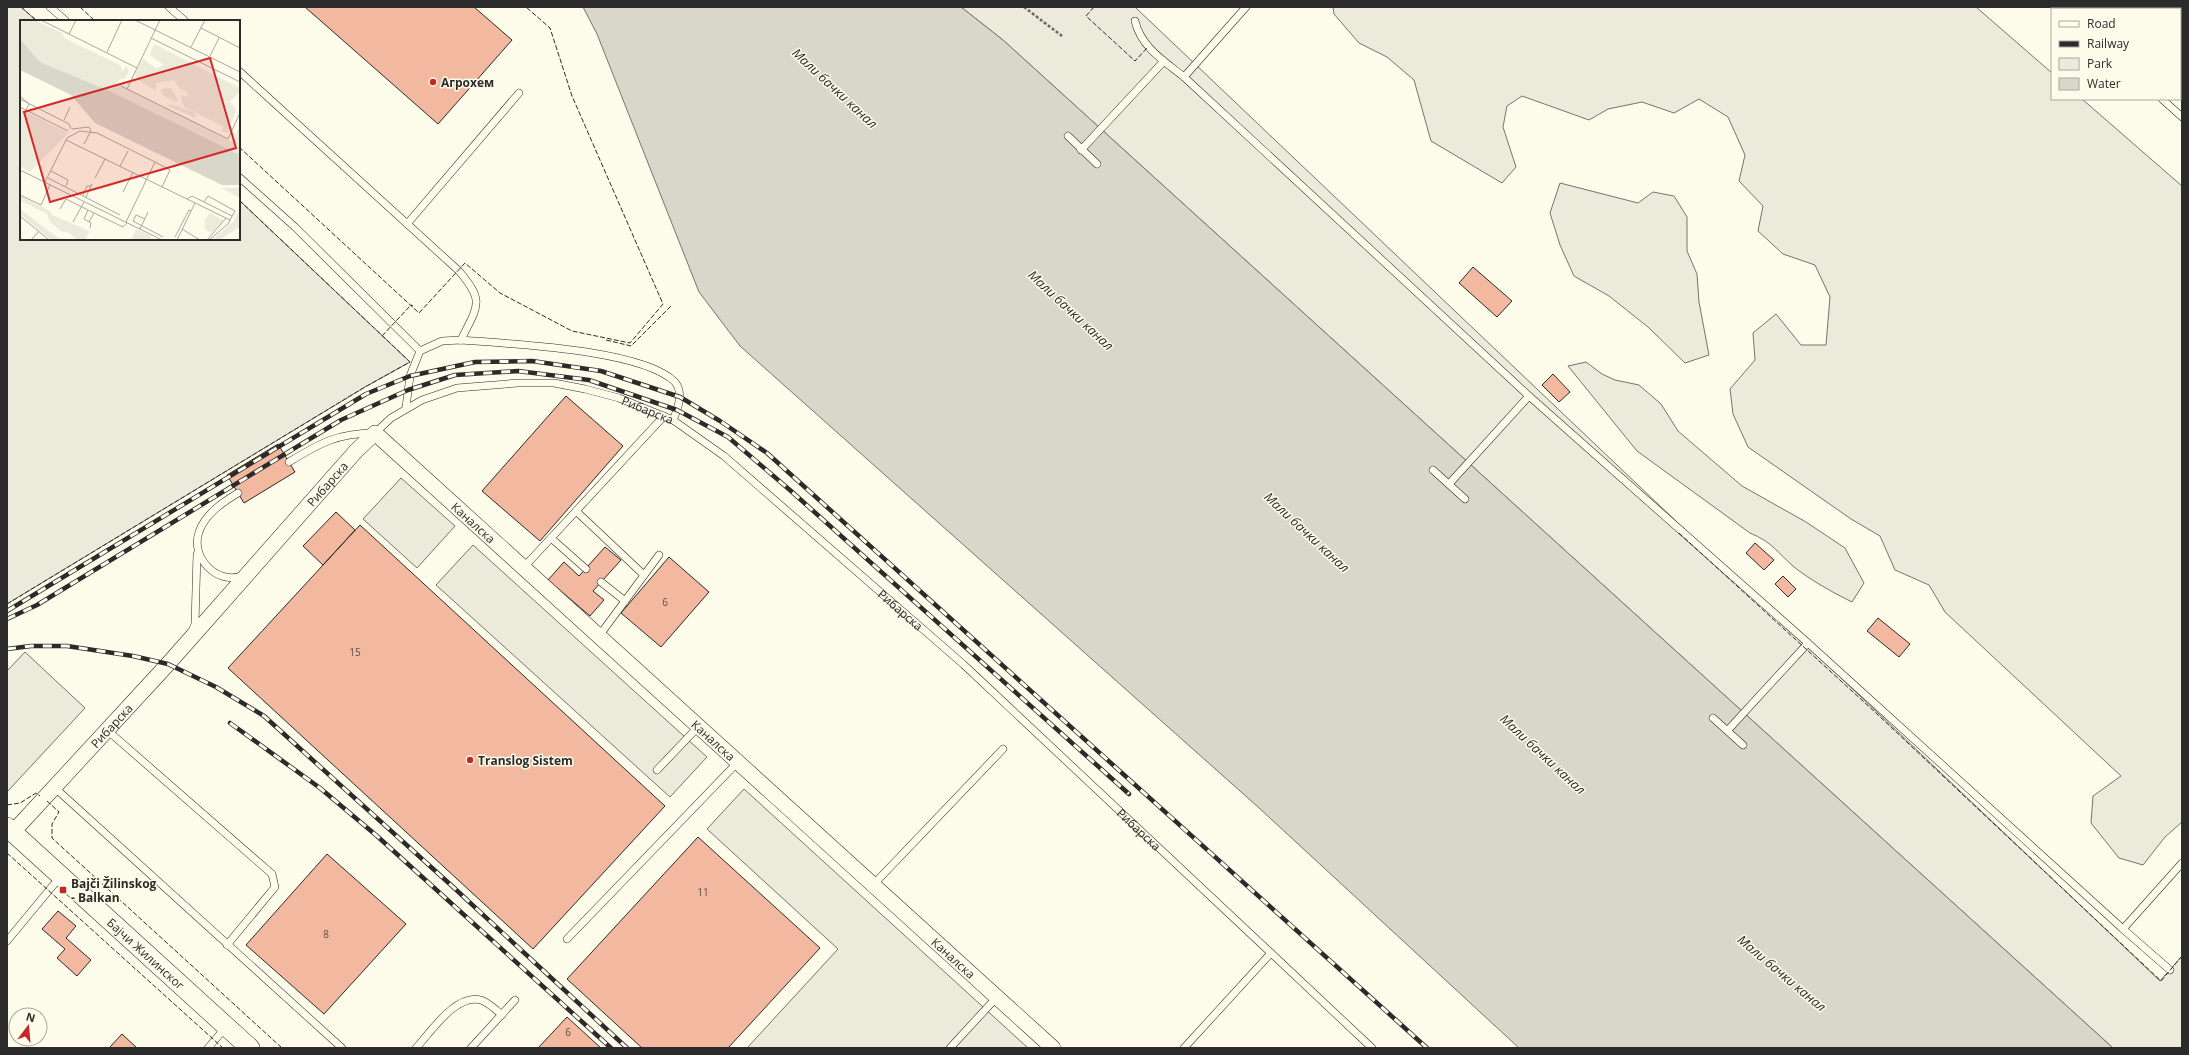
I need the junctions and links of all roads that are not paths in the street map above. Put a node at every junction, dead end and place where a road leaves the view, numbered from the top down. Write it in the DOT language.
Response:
graph roads {
  1 [pos="50,7"];
  2 [pos="170,7"];
  3 [pos="1246,7"];
  4 [pos="65,20"];
  5 [pos="184,20"];
  6 [pos="1135,21"];
  7 [pos="1164,61"];
  8 [pos="240,72"];
  9 [pos="1184,77"];
  10 [pos="518,93"];
  11 [pos="2163,100"];
  12 [pos="2182,117"];
  13 [pos="1068,136"];
  14 [pos="1082,150"];
  15 [pos="1097,164"];
  16 [pos="240,178"];
  17 [pos="407,224"];
  18 [pos="461,340"];
  19 [pos="420,351"];
  20 [pos="1529,396"];
  21 [pos="406,408"];
  22 [pos="664,416"];
  23 [pos="673,420"];
  24 [pos="375,433"];
  25 [pos="289,462"];
  26 [pos="1433,470"];
  27 [pos="1449,484"];
  28 [pos="238,493"];
  29 [pos="1465,498"];
  30 [pos="576,511"];
  31 [pos="551,538"];
  32 [pos="197,548"];
  33 [pos="659,555"];
  34 [pos="523,568"];
  35 [pos="586,569"];
  36 [pos="252,572"];
  37 [pos="644,575"];
  38 [pos="601,582"];
  39 [pos="625,601"];
  40 [pos="599,636"];
  41 [pos="187,642"];
  42 [pos="1808,643"];
  43 [pos="1714,718"];
  44 [pos="699,726"];
  45 [pos="107,730"];
  46 [pos="1728,730"];
  47 [pos="1744,745"];
  48 [pos="1003,749"];
  49 [pos="738,762"];
  50 [pos="657,770"];
  51 [pos="54,787"];
  52 [pos="10,830"];
  53 [pos="2182,863"];
  54 [pos="61,875"];
  55 [pos="873,885"];
  56 [pos="2123,929"];
  57 [pos="567,939"];
  58 [pos="7,941"];
  59 [pos="227,945"];
  60 [pos="1271,953"];
  61 [pos="2170,970"];
  62 [pos="997,997"];
  63 [pos="515,1000"];
  64 [pos="502,1015"];
  65 [pos="226,1026"];
  66 [pos="208,1048"];
  67 [pos="250,1048"];
  68 [pos="342,1048"];
  69 [pos="416,1048"];
  70 [pos="471,1048"];
  71 [pos="950,1048"];
  72 [pos="1052,1048"];
  73 [pos="1184,1048"];
  74 [pos="1372,1048"];
  1 -- 4 [label="lane"];
  2 -- 5 [label="lane"];
  3 -- 9 [label="lane"];
  6 -- 7 [label="lane"];
  7 -- 9 [label="lane"];
  7 -- 14 [label="lane"];
  8 -- 17 [label="lane"];
  9 -- 20 [label="lane"];
  10 -- 17 [label="lane"];
  11 -- 12 [label="lane"];
  13 -- 14 [label="lane"];
  14 -- 15 [label="lane"];
  16 -- 19 [label="lane"];
  17 -- 18 [label="lane"];
  18 -- 19 [label="lane"];
  18 -- 23 [label="lane"];
  19 -- 21 [label="lane"];
  20 -- 27 [label="lane"];
  20 -- 42 [label="lane"];
  21 -- 22 [label="lane, Рибарска"];
  21 -- 24 [label="lane, Рибарска"];
  22 -- 23 [label="lane, Рибарска"];
  22 -- 30 [label="lane"];
  23 -- 60 [label="lane, Рибарска"];
  24 -- 25 [label="lane"];
  24 -- 34 [label="street, Каналска"];
  24 -- 36 [label="street, Рибарска"];
  26 -- 27 [label="lane"];
  27 -- 29 [label="lane"];
  28 -- 32 [label="lane"];
  30 -- 31 [label="lane"];
  30 -- 37 [label="lane"];
  31 -- 34 [label="lane"];
  31 -- 35 [label="lane"];
  32 -- 36 [label="lane"];
  32 -- 41 [label="lane"];
  33 -- 37 [label="lane"];
  34 -- 40 [label="street, Каналска"];
  36 -- 41 [label="street, Рибарска"];
  37 -- 39 [label="lane"];
  38 -- 39 [label="lane"];
  39 -- 40 [label="lane"];
  40 -- 44 [label="street, Каналска"];
  41 -- 45 [label="street, Рибарска"];
  42 -- 46 [label="lane"];
  42 -- 56 [label="lane"];
  43 -- 46 [label="lane"];
  44 -- 49 [label="street, Каналска"];
  44 -- 50 [label="lane"];
  45 -- 51 [label="street, Рибарска"];
  45 -- 59 [label="lane"];
  46 -- 47 [label="lane"];
  48 -- 55 [label="lane"];
  49 -- 55 [label="street, Каналска"];
  49 -- 57 [label="lane"];
  51 -- 52 [label="street, Рибарска"];
  51 -- 59 [label="lane"];
  52 -- 54 [label="street, Бајчи Жилинског"];
  53 -- 56 [label="lane"];
  54 -- 58 [label="lane"];
  54 -- 65 [label="street, Бајчи Жилинског"];
  55 -- 62 [label="street, Каналска"];
  56 -- 61 [label="lane"];
  59 -- 68 [label="lane"];
  60 -- 73 [label="lane"];
  60 -- 74 [label="lane, Рибарска"];
  62 -- 71 [label="lane"];
  62 -- 72 [label="street, Каналска"];
  63 -- 64 [label="lane"];
  64 -- 69 [label="lane"];
  64 -- 70 [label="lane"];
  65 -- 66 [label="lane"];
  65 -- 67 [label="street, Бајчи Жилинског"];
}
